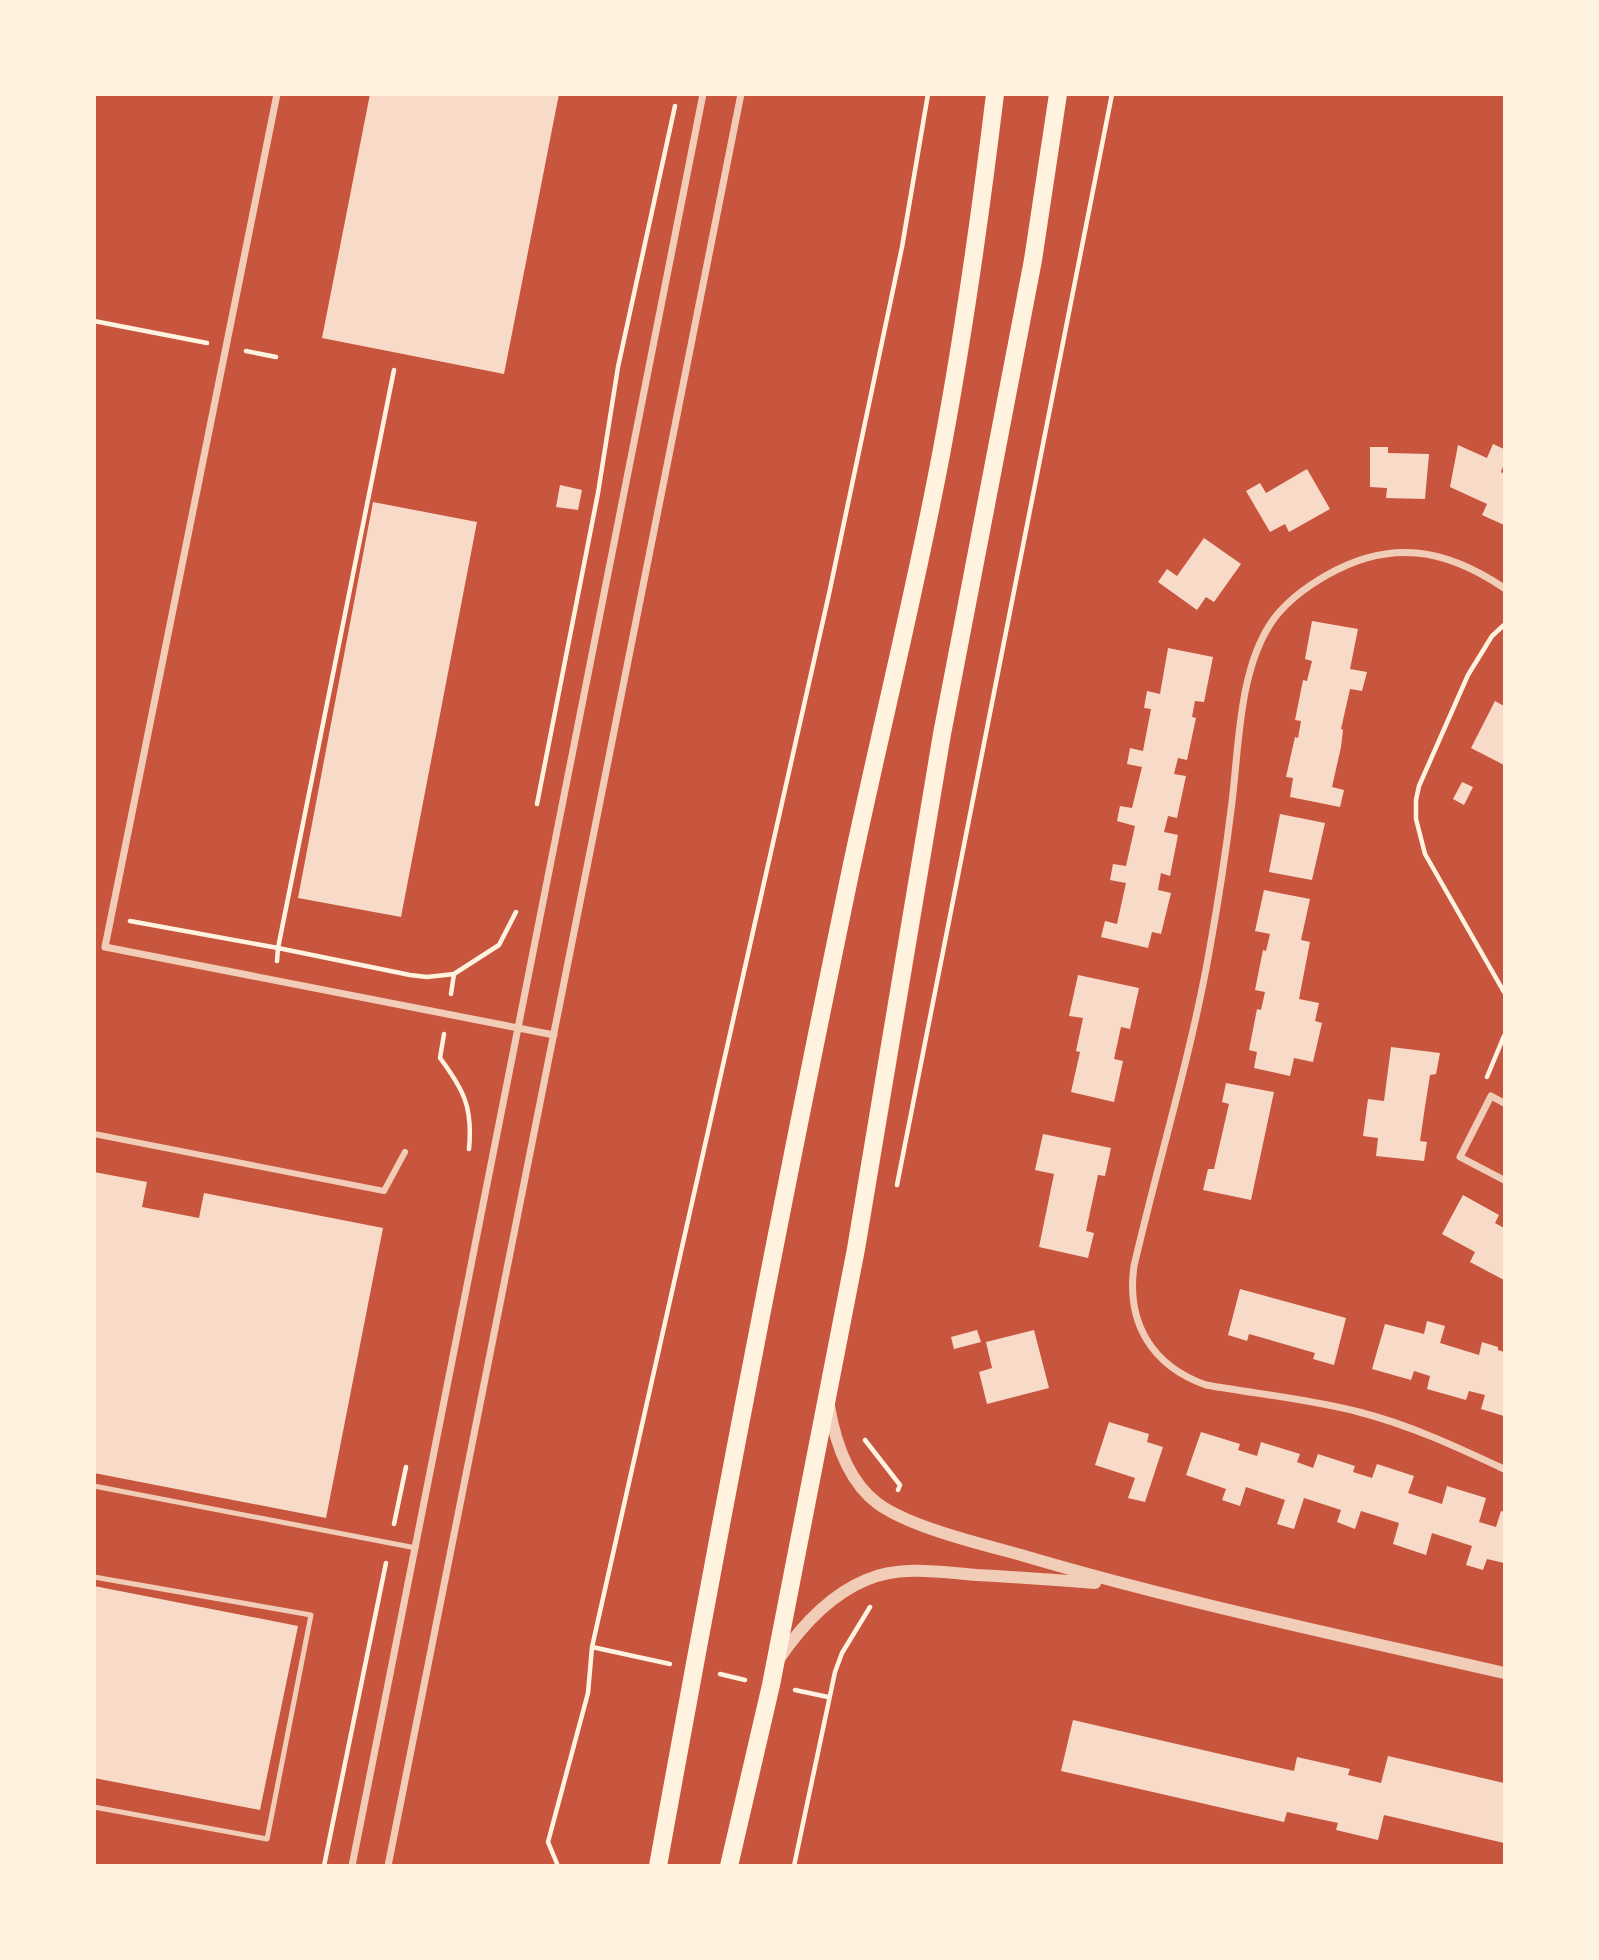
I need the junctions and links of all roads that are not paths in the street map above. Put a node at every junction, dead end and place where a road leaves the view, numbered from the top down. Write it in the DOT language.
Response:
graph roads {
  1 [pos="277,94"];
  2 [pos="703,94"];
  3 [pos="741,94"];
  4 [pos="995,94"];
  5 [pos="1058,94"];
  6 [pos="1504,588"];
  7 [pos="519,1028"];
  8 [pos="554,1035"];
  9 [pos="1504,1103"];
  10 [pos="94,1134"];
  11 [pos="405,1152"];
  12 [pos="1504,1180"];
  13 [pos="827,1394"];
  14 [pos="1504,1469"];
  15 [pos="94,1486"];
  16 [pos="416,1548"];
  17 [pos="94,1577"];
  18 [pos="1120,1584"];
  19 [pos="774,1666"];
  20 [pos="1504,1673"];
  21 [pos="94,1807"];
  22 [pos="352,1866"];
  23 [pos="388,1866"];
  24 [pos="658,1866"];
  25 [pos="729,1866"];
  1 -- 7 [label="street"];
  2 -- 7 [label="street"];
  3 -- 8 [label="street"];
  4 -- 24 [label="main road"];
  5 -- 13 [label="main road"];
  6 -- 14 [label="street"];
  7 -- 8 [label="street"];
  7 -- 16 [label="street"];
  8 -- 23 [label="street"];
  9 -- 12 [label="street"];
  10 -- 11 [label="street"];
  13 -- 18 [label="street"];
  13 -- 19 [label="main road"];
  15 -- 16 [label="lane"];
  16 -- 22 [label="street"];
  17 -- 21 [label="lane"];
  18 -- 19 [label="street"];
  18 -- 20 [label="street"];
  19 -- 25 [label="main road"];
}
